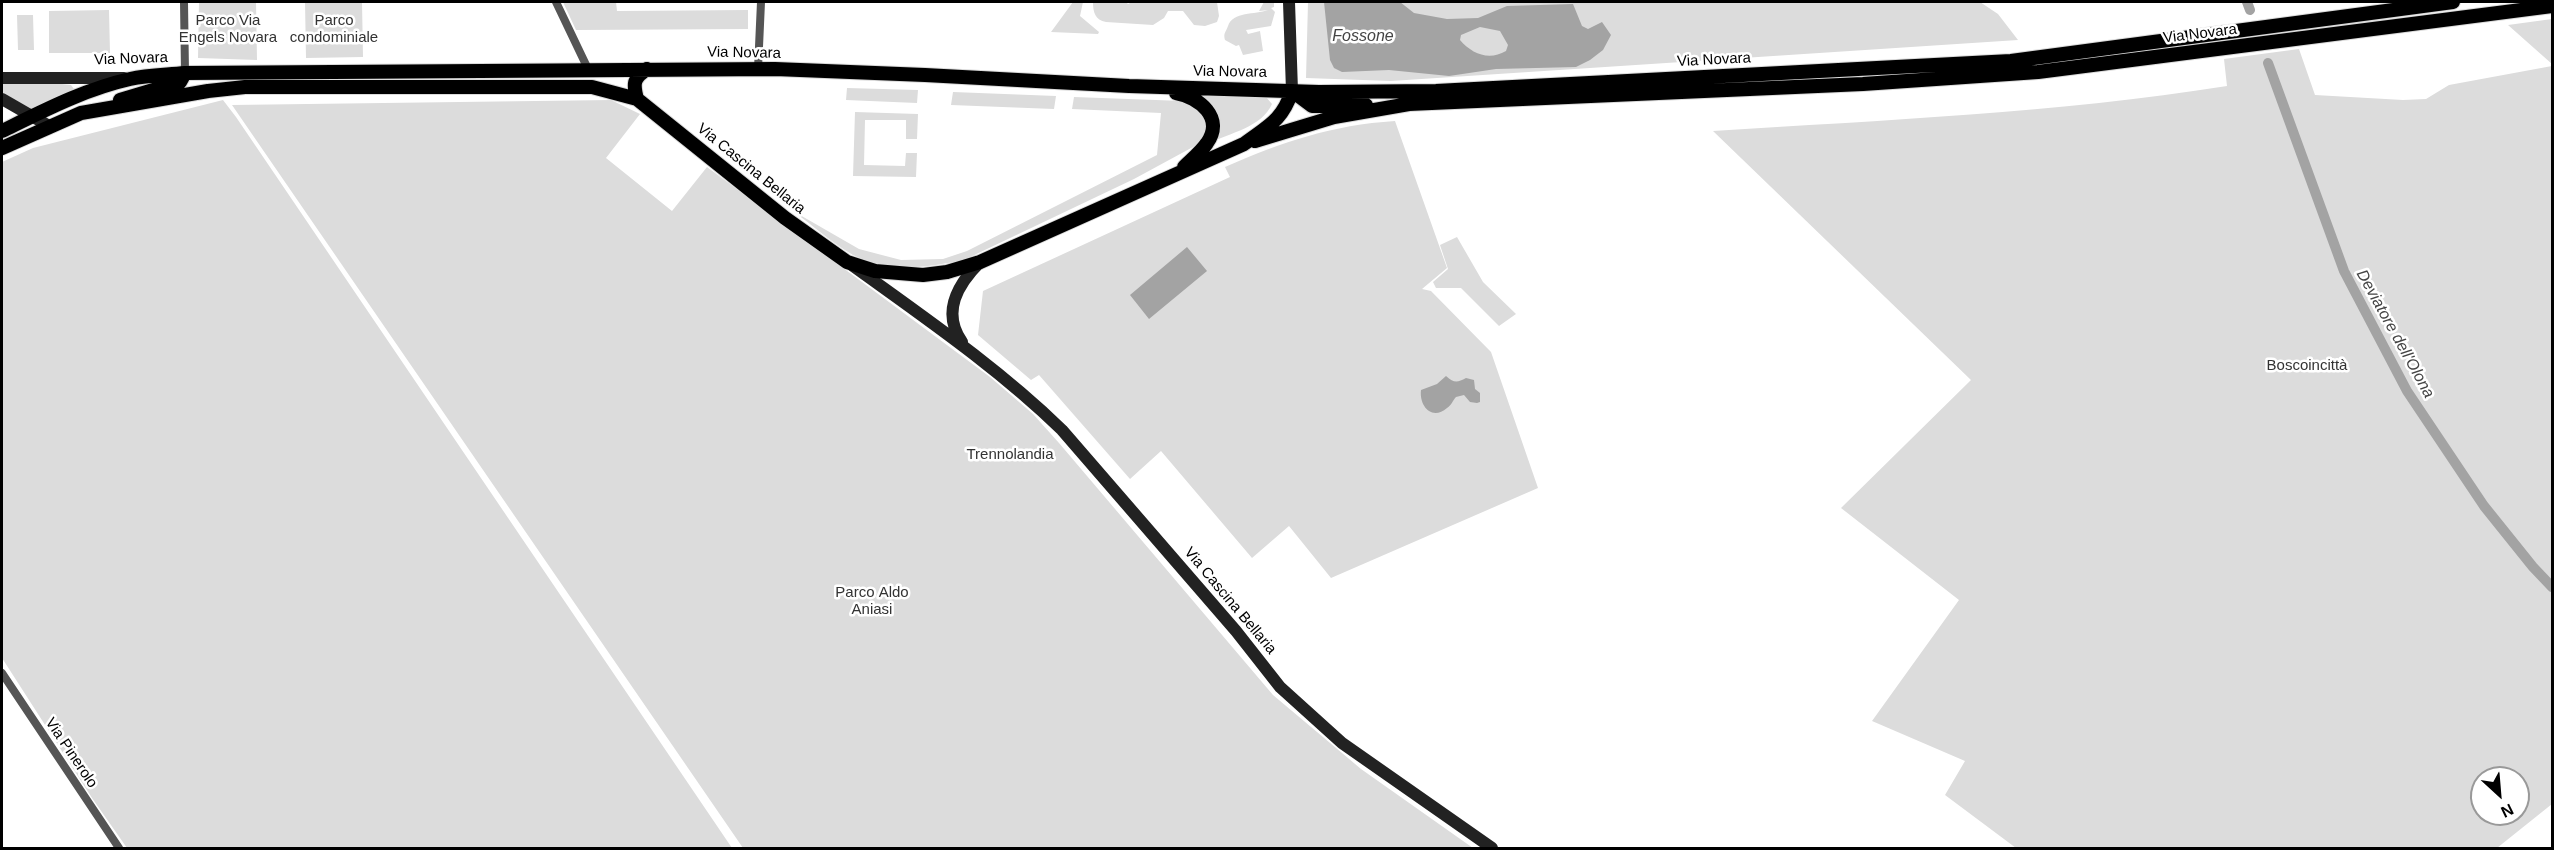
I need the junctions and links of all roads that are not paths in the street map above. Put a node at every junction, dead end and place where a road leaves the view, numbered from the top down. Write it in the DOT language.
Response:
graph roads {
  1 [pos="184,2"];
  2 [pos="556,2"];
  3 [pos="761,2"];
  4 [pos="1289,2"];
  5 [pos="2453,2"];
  6 [pos="2553,6"];
  7 [pos="588,69"];
  8 [pos="647,69"];
  9 [pos="758,69"];
  10 [pos="185,73"];
  11 [pos="2,78"];
  12 [pos="131,79"];
  13 [pos="1129,86"];
  14 [pos="208,91"];
  15 [pos="1292,91"];
  16 [pos="2,99"];
  17 [pos="637,99"];
  18 [pos="1409,104"];
  19 [pos="81,113"];
  20 [pos="32,116"];
  21 [pos="50,126"];
  22 [pos="2,130"];
  23 [pos="1244,144"];
  24 [pos="2,148"];
  25 [pos="1176,175"];
  26 [pos="847,262"];
  27 [pos="980,262"];
  28 [pos="966,347"];
  29 [pos="2,673"];
  30 [pos="119,849"];
  31 [pos="1492,849"];
  1 -- 10 [label="street"];
  2 -- 7 [label="street"];
  3 -- 9 [label="street"];
  4 -- 15 [label="street"];
  5 -- 15 [label="main road, Via Novara"];
  6 -- 18 [label="main road, Via Novara"];
  7 -- 8 [label="main road, Via Novara"];
  7 -- 10 [label="main road, Via Novara"];
  8 -- 9 [label="main road, Via Novara"];
  8 -- 17 [label="main road"];
  9 -- 13 [label="main road, Via Novara"];
  10 -- 12 [label="main road, Via Novara"];
  10 -- 14 [label="main road"];
  10 -- 19 [label="main road"];
  11 -- 12 [label="street, Via Novara"];
  12 -- 20 [label="main road"];
  13 -- 15 [label="main road, Via Novara"];
  13 -- 25 [label="main road"];
  14 -- 17 [label="main road"];
  14 -- 19 [label="main road"];
  15 -- 18 [label="main road"];
  15 -- 23 [label="main road"];
  16 -- 20 [label="street"];
  17 -- 26 [label="main road, Via Cascina Bellaria"];
  18 -- 23 [label="main road, Via Novara"];
  19 -- 21 [label="main road"];
  20 -- 21 [label="street"];
  20 -- 22 [label="main road"];
  21 -- 24 [label="main road"];
  23 -- 25 [label="main road, Via Cascina Bellaria"];
  25 -- 27 [label="main road, Via Cascina Bellaria"];
  26 -- 27 [label="main road, Via Cascina Bellaria"];
  26 -- 28 [label="street, Via Cascina Bellaria"];
  27 -- 28 [label="street, Via Cascina Bellaria"];
  28 -- 31 [label="street, Via Cascina Bellaria"];
  29 -- 30 [label="street, Via Pinerolo"];
}
